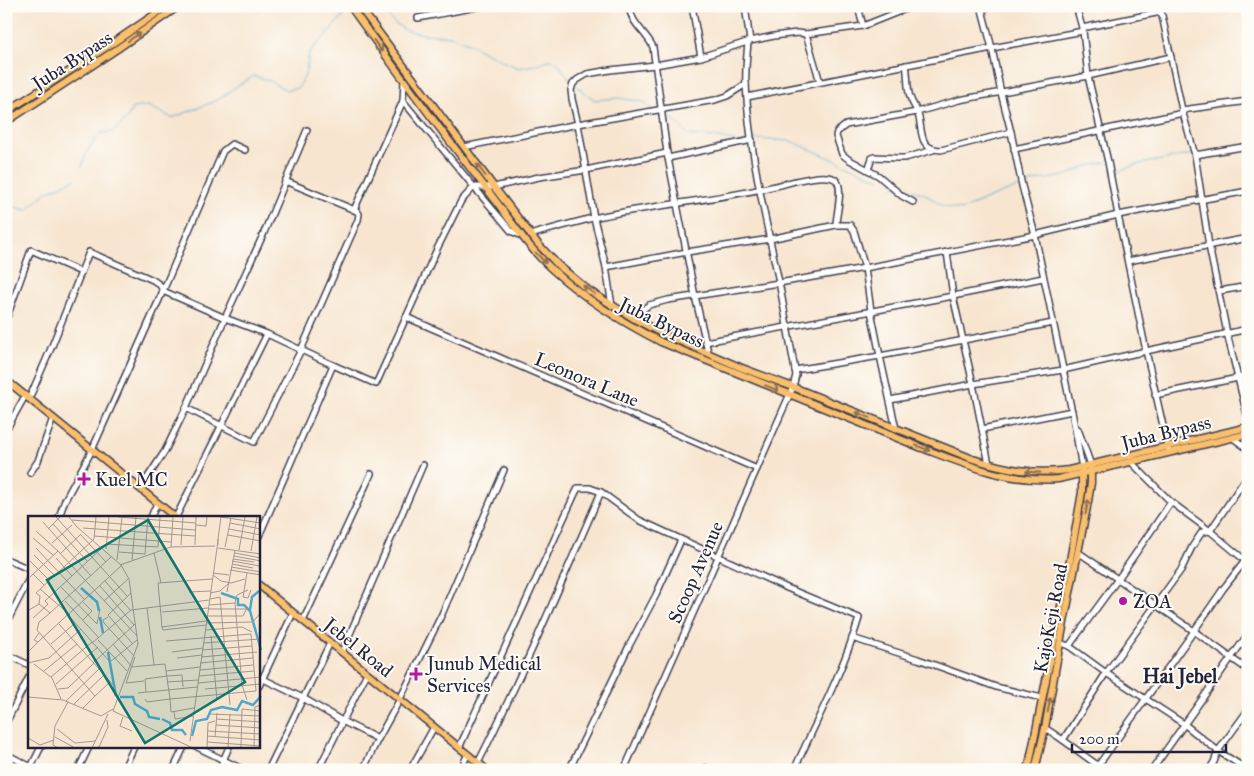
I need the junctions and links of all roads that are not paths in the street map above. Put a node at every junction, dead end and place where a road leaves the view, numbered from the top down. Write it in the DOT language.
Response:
graph roads {
  1 [pos="167,6"];
  2 [pos="179,6"];
  3 [pos="350,6"];
  4 [pos="359,6"];
  5 [pos="482,6"];
  6 [pos="624,6"];
  7 [pos="629,6"];
  8 [pos="692,6"];
  9 [pos="745,6"];
  10 [pos="858,6"];
  11 [pos="913,6"];
  12 [pos="942,6"];
  13 [pos="950,6"];
  14 [pos="993,6"];
  15 [pos="1076,6"];
  16 [pos="461,8"];
  17 [pos="982,8"];
  18 [pos="1160,9"];
  19 [pos="630,13"];
  20 [pos="418,18"];
  21 [pos="863,26"];
  22 [pos="1082,30"];
  23 [pos="806,34"];
  24 [pos="749,42"];
  25 [pos="992,48"];
  26 [pos="702,57"];
  27 [pos="1170,57"];
  28 [pos="655,65"];
  29 [pos="906,65"];
  30 [pos="1088,76"];
  31 [pos="404,80"];
  32 [pos="820,82"];
  33 [pos="746,84"];
  34 [pos="1001,93"];
  35 [pos="747,97"];
  36 [pos="403,101"];
  37 [pos="1248,101"];
  38 [pos="661,109"];
  39 [pos="6,112"];
  40 [pos="917,112"];
  41 [pos="1183,112"];
  42 [pos="6,122"];
  43 [pos="578,124"];
  44 [pos="307,130"];
  45 [pos="1100,130"];
  46 [pos="1011,132"];
  47 [pos="752,140"];
  48 [pos="1248,146"];
  49 [pos="464,147"];
  50 [pos="1014,149"];
  51 [pos="245,150"];
  52 [pos="934,150"];
  53 [pos="668,155"];
  54 [pos="1195,155"];
  55 [pos="586,170"];
  56 [pos="868,170"];
  57 [pos="285,181"];
  58 [pos="474,187"];
  59 [pos="494,187"];
  60 [pos="485,188"];
  61 [pos="759,190"];
  62 [pos="1248,191"];
  63 [pos="1203,199"];
  64 [pos="913,202"];
  65 [pos="677,204"];
  66 [pos="354,210"];
  67 [pos="1118,215"];
  68 [pos="594,218"];
  69 [pos="836,225"];
  70 [pos="530,235"];
  71 [pos="1035,235"];
  72 [pos="522,237"];
  73 [pos="1248,238"];
  74 [pos="770,239"];
  75 [pos="1210,246"];
  76 [pos="687,252"];
  77 [pos="947,252"];
  78 [pos="1128,261"];
  79 [pos="606,267"];
  80 [pos="865,268"];
  81 [pos="81,272"];
  82 [pos="1043,278"];
  83 [pos="779,283"];
  84 [pos="1248,286"];
  85 [pos="163,291"];
  86 [pos="1220,291"];
  87 [pos="695,296"];
  88 [pos="953,296"];
  89 [pos="612,306"];
  90 [pos="871,311"];
  91 [pos="406,317"];
  92 [pos="225,318"];
  93 [pos="633,318"];
  94 [pos="6,320"];
  95 [pos="1053,323"];
  96 [pos="787,326"];
  97 [pos="1248,329"];
  98 [pos="1228,333"];
  99 [pos="267,334"];
  100 [pos="963,340"];
  101 [pos="705,342"];
  102 [pos="301,350"];
  103 [pos="1146,351"];
  104 [pos="708,352"];
  105 [pos="880,356"];
  106 [pos="333,365"];
  107 [pos="795,370"];
  108 [pos="1063,370"];
  109 [pos="1248,376"];
  110 [pos="1238,379"];
  111 [pos="6,380"];
  112 [pos="973,384"];
  113 [pos="793,386"];
  114 [pos="790,395"];
  115 [pos="1156,395"];
  116 [pos="27,397"];
  117 [pos="890,400"];
  118 [pos="186,408"];
  119 [pos="1072,414"];
  120 [pos="53,418"];
  121 [pos="1248,419"];
  122 [pos="222,425"];
  123 [pos="1248,427"];
  124 [pos="896,429"];
  125 [pos="982,429"];
  126 [pos="6,430"];
  127 [pos="1248,434"];
  128 [pos="1233,438"];
  129 [pos="1248,449"];
  130 [pos="92,450"];
  131 [pos="1168,450"];
  132 [pos="1131,462"];
  133 [pos="989,464"];
  134 [pos="423,465"];
  135 [pos="1091,468"];
  136 [pos="757,469"];
  137 [pos="504,470"];
  138 [pos="1082,471"];
  139 [pos="30,473"];
  140 [pos="371,474"];
  141 [pos="1248,475"];
  142 [pos="140,489"];
  143 [pos="601,492"];
  144 [pos="1171,502"];
  145 [pos="157,503"];
  146 [pos="59,516"];
  147 [pos="150,516"];
  148 [pos="174,516"];
  149 [pos="176,516"];
  150 [pos="1210,531"];
  151 [pos="260,534"];
  152 [pos="681,540"];
  153 [pos="1078,552"];
  154 [pos="718,557"];
  155 [pos="6,559"];
  156 [pos="1247,560"];
  157 [pos="28,569"];
  158 [pos="1118,579"];
  159 [pos="28,581"];
  160 [pos="260,588"];
  161 [pos="1156,605"];
  162 [pos="293,613"];
  163 [pos="303,621"];
  164 [pos="6,624"];
  165 [pos="1194,631"];
  166 [pos="1248,634"];
  167 [pos="852,638"];
  168 [pos="330,643"];
  169 [pos="1060,643"];
  170 [pos="1068,646"];
  171 [pos="342,652"];
  172 [pos="6,654"];
  173 [pos="1231,658"];
  174 [pos="28,665"];
  175 [pos="1248,670"];
  176 [pos="367,673"];
  177 [pos="1106,673"];
  178 [pos="260,678"];
  179 [pos="28,679"];
  180 [pos="303,698"];
  181 [pos="1042,698"];
  182 [pos="1146,698"];
  183 [pos="400,699"];
  184 [pos="1248,710"];
  185 [pos="342,721"];
  186 [pos="6,723"];
  187 [pos="1184,724"];
  188 [pos="434,727"];
  189 [pos="1045,728"];
  190 [pos="378,739"];
  191 [pos="1063,740"];
  192 [pos="41,748"];
  193 [pos="89,748"];
  194 [pos="134,748"];
  195 [pos="184,748"];
  196 [pos="200,748"];
  197 [pos="229,748"];
  198 [pos="459,748"];
  199 [pos="1218,751"];
  200 [pos="6,754"];
  201 [pos="468,754"];
  202 [pos="223,760"];
  203 [pos="478,763"];
  204 [pos="1097,768"];
  205 [pos="33,769"];
  206 [pos="78,770"];
  207 [pos="123,770"];
  208 [pos="173,770"];
  209 [pos="219,770"];
  210 [pos="244,770"];
  211 [pos="268,770"];
  212 [pos="318,770"];
  213 [pos="363,770"];
  214 [pos="410,770"];
  215 [pos="460,770"];
  216 [pos="487,770"];
  217 [pos="569,770"];
  218 [pos="624,770"];
  219 [pos="794,770"];
  220 [pos="1028,770"];
  221 [pos="1035,770"];
  222 [pos="1104,770"];
  223 [pos="1152,770"];
  224 [pos="1209,770"];
  225 [pos="1248,770"];
  1 -- 39 [label="main road, Juba Bypass"];
  42 -- 2 [label="main road, Juba Bypass, one-way"];
  3 -- 31 [label="main road, Juba Bypass, one-way"];
  4 -- 49 [label="main road, Juba Bypass"];
  5 -- 16 [label="street"];
  6 -- 19 [label="street"];
  7 -- 19 [label="street"];
  8 -- 26 [label="street"];
  9 -- 24 [label="street, Scoop Avenue"];
  10 -- 21 [label="street"];
  11 -- 21 [label="street"];
  12 -- 13 [label="street"];
  14 -- 17 [label="street"];
  15 -- 22 [label="street"];
  16 -- 20 [label="street"];
  17 -- 25 [label="street"];
  18 -- 22 [label="street"];
  18 -- 27 [label="street"];
  19 -- 28 [label="street"];
  21 -- 23 [label="street"];
  22 -- 25 [label="street"];
  22 -- 30 [label="street"];
  23 -- 24 [label="street"];
  23 -- 32 [label="street"];
  24 -- 26 [label="street"];
  24 -- 33 [label="street, Scoop Avenue"];
  25 -- 29 [label="street"];
  25 -- 34 [label="street"];
  26 -- 28 [label="street"];
  27 -- 30 [label="street"];
  27 -- 41 [label="street"];
  28 -- 38 [label="street"];
  28 -- 43 [label="street"];
  29 -- 32 [label="street"];
  29 -- 40 [label="street"];
  30 -- 34 [label="street"];
  30 -- 45 [label="street"];
  31 -- 36 [label="street"];
  31 -- 60 [label="main road, Juba Bypass"];
  32 -- 35 [label="street"];
  33 -- 35 [label="street, Scoop Avenue"];
  33 -- 38 [label="street"];
  34 -- 40 [label="street"];
  34 -- 46 [label="street"];
  35 -- 47 [label="street, Scoop Avenue"];
  36 -- 58 [label="street"];
  36 -- 66 [label="street"];
  37 -- 41 [label="street"];
  38 -- 43 [label="street"];
  38 -- 53 [label="street"];
  40 -- 52 [label="street"];
  40 -- 56 [label="street"];
  41 -- 45 [label="street"];
  41 -- 54 [label="street"];
  43 -- 49 [label="street"];
  43 -- 55 [label="street"];
  44 -- 57 [label="street"];
  45 -- 50 [label="street"];
  45 -- 67 [label="street"];
  46 -- 50 [label="street"];
  46 -- 52 [label="street"];
  47 -- 53 [label="street"];
  47 -- 61 [label="street, Scoop Avenue"];
  48 -- 54 [label="street"];
  59 -- 49 [label="main road, Juba Bypass, one-way"];
  50 -- 71 [label="street"];
  51 -- 85 [label="street"];
  52 -- 56 [label="street"];
  53 -- 55 [label="street"];
  53 -- 65 [label="street"];
  54 -- 63 [label="street"];
  55 -- 59 [label="street"];
  55 -- 68 [label="street"];
  56 -- 64 [label="street"];
  57 -- 66 [label="street"];
  57 -- 92 [label="street"];
  58 -- 60 [label="street"];
  58 -- 72 [label="street"];
  58 -- 91 [label="street"];
  59 -- 60 [label="street"];
  59 -- 70 [label="main road, Juba Bypass"];
  60 -- 72 [label="main road, Juba Bypass"];
  61 -- 65 [label="street"];
  61 -- 69 [label="street"];
  61 -- 74 [label="street, Scoop Avenue"];
  62 -- 63 [label="street"];
  63 -- 67 [label="street"];
  63 -- 75 [label="street"];
  65 -- 68 [label="street"];
  65 -- 76 [label="street"];
  66 -- 102 [label="street"];
  67 -- 71 [label="street"];
  67 -- 78 [label="street"];
  68 -- 70 [label="street"];
  68 -- 79 [label="street"];
  69 -- 74 [label="street"];
  69 -- 80 [label="street"];
  89 -- 70 [label="main road, Juba Bypass, one-way"];
  71 -- 77 [label="street"];
  71 -- 82 [label="street"];
  72 -- 114 [label="main road, Juba Bypass, one-way"];
  73 -- 75 [label="street"];
  74 -- 76 [label="street"];
  74 -- 83 [label="street, Scoop Avenue"];
  75 -- 78 [label="street"];
  75 -- 86 [label="street"];
  76 -- 79 [label="street"];
  76 -- 87 [label="street"];
  77 -- 80 [label="street"];
  77 -- 88 [label="street"];
  78 -- 103 [label="street"];
  79 -- 89 [label="street"];
  80 -- 83 [label="street"];
  80 -- 90 [label="street"];
  81 -- 85 [label="street"];
  81 -- 94 [label="street"];
  81 -- 116 [label="street"];
  82 -- 88 [label="street"];
  82 -- 95 [label="street"];
  83 -- 87 [label="street"];
  83 -- 96 [label="street, Scoop Avenue"];
  84 -- 86 [label="street"];
  85 -- 92 [label="street"];
  85 -- 130 [label="street"];
  86 -- 98 [label="street"];
  87 -- 93 [label="street"];
  87 -- 101 [label="street"];
  88 -- 90 [label="street"];
  88 -- 100 [label="street"];
  89 -- 93 [label="main road, Juba Bypass"];
  90 -- 96 [label="street"];
  90 -- 105 [label="street"];
  91 -- 106 [label="street"];
  91 -- 136 [label="street, Leonora Lane"];
  92 -- 99 [label="street"];
  92 -- 118 [label="street"];
  93 -- 104 [label="main road, Juba Bypass"];
  95 -- 100 [label="street"];
  95 -- 108 [label="street"];
  96 -- 101 [label="street"];
  96 -- 107 [label="street, Scoop Avenue"];
  97 -- 98 [label="street"];
  98 -- 103 [label="street"];
  98 -- 110 [label="street"];
  99 -- 102 [label="street"];
  99 -- 122 [label="street"];
  100 -- 105 [label="street"];
  100 -- 112 [label="street"];
  101 -- 104 [label="street"];
  102 -- 106 [label="street"];
  102 -- 122 [label="street"];
  103 -- 108 [label="street"];
  103 -- 115 [label="street"];
  104 -- 113 [label="main road, Juba Bypass"];
  105 -- 107 [label="street"];
  105 -- 117 [label="street"];
  106 -- 151 [label="street"];
  107 -- 113 [label="street, Scoop Avenue"];
  108 -- 112 [label="street"];
  108 -- 119 [label="street"];
  109 -- 110 [label="street"];
  110 -- 115 [label="street"];
  110 -- 121 [label="street"];
  111 -- 116 [label="main road"];
  112 -- 117 [label="street"];
  112 -- 125 [label="street"];
  113 -- 114 [label="street, Scoop Avenue"];
  124 -- 113 [label="main road, Juba Bypass, one-way"];
  114 -- 136 [label="street, Scoop Avenue"];
  114 -- 138 [label="main road, Juba Bypass, one-way"];
  115 -- 131 [label="street"];
  116 -- 120 [label="main road"];
  116 -- 126 [label="street"];
  117 -- 124 [label="street"];
  118 -- 122 [label="street"];
  118 -- 142 [label="street"];
  119 -- 125 [label="street"];
  119 -- 135 [label="street"];
  119 -- 138 [label="street"];
  120 -- 130 [label="main road"];
  120 -- 139 [label="street"];
  122 -- 149 [label="street"];
  123 -- 131 [label="main road, Juba Bypass"];
  124 -- 133 [label="main road, Juba Bypass"];
  125 -- 133 [label="street"];
  127 -- 128 [label="main road, Juba Bypass"];
  128 -- 129 [label="street"];
  128 -- 131 [label="main road, Juba Bypass"];
  130 -- 142 [label="main road"];
  130 -- 146 [label="street"];
  131 -- 132 [label="main road, Juba Bypass"];
  131 -- 135 [label="main road, Juba Bypass"];
  132 -- 135 [label="main road, Juba Bypass"];
  132 -- 144 [label="street"];
  138 -- 133 [label="main road, Juba Bypass, one-way"];
  134 -- 171 [label="street"];
  135 -- 138 [label="main road"];
  153 -- 135 [label="main road, KajoKeji Road, one-way"];
  136 -- 154 [label="street, Scoop Avenue"];
  137 -- 183 [label="street"];
  138 -- 181 [label="main road, KajoKeji Road"];
  140 -- 163 [label="street"];
  141 -- 150 [label="street"];
  142 -- 145 [label="main road"];
  143 -- 152 [label="street"];
  143 -- 198 [label="street"];
  143 -- 203 [label="street"];
  144 -- 150 [label="street"];
  144 -- 158 [label="street"];
  145 -- 147 [label="street"];
  145 -- 148 [label="main road"];
  150 -- 156 [label="street"];
  150 -- 161 [label="street"];
  152 -- 154 [label="street"];
  152 -- 217 [label="street"];
  153 -- 158 [label="street"];
  153 -- 169 [label="main road, KajoKeji Road"];
  154 -- 167 [label="street"];
  154 -- 218 [label="street, Scoop Avenue"];
  155 -- 157 [label="street"];
  156 -- 165 [label="street"];
  158 -- 161 [label="street"];
  158 -- 170 [label="street"];
  159 -- 164 [label="street"];
  160 -- 162 [label="main road, Jebel Road"];
  161 -- 165 [label="street"];
  161 -- 177 [label="street"];
  162 -- 163 [label="main road, Jebel Road"];
  162 -- 178 [label="street"];
  163 -- 168 [label="main road, Jebel Road"];
  165 -- 173 [label="street"];
  165 -- 182 [label="street"];
  166 -- 173 [label="street"];
  167 -- 181 [label="street"];
  167 -- 219 [label="street"];
  168 -- 171 [label="main road, Jebel Road"];
  168 -- 180 [label="street"];
  169 -- 170 [label="street"];
  189 -- 169 [label="main road, KajoKeji Road, one-way"];
  170 -- 177 [label="street"];
  171 -- 176 [label="main road, Jebel Road"];
  172 -- 174 [label="street"];
  173 -- 175 [label="street"];
  173 -- 187 [label="street"];
  176 -- 183 [label="main road, Jebel Road"];
  176 -- 185 [label="street"];
  177 -- 182 [label="street"];
  177 -- 191 [label="street"];
  178 -- 180 [label="street"];
  179 -- 186 [label="street"];
  180 -- 185 [label="street"];
  180 -- 211 [label="street"];
  181 -- 220 [label="main road, KajoKeji Road"];
  182 -- 187 [label="street"];
  182 -- 204 [label="street"];
  183 -- 188 [label="main road, Jebel Road"];
  183 -- 190 [label="street"];
  184 -- 199 [label="street"];
  185 -- 190 [label="street"];
  185 -- 212 [label="street"];
  187 -- 199 [label="street"];
  187 -- 223 [label="street"];
  188 -- 198 [label="main road, Jebel Road"];
  188 -- 214 [label="street"];
  189 -- 191 [label="street"];
  189 -- 221 [label="main road, KajoKeji Road"];
  190 -- 213 [label="street"];
  191 -- 204 [label="street"];
  192 -- 205 [label="street"];
  193 -- 206 [label="street"];
  194 -- 207 [label="street"];
  195 -- 208 [label="street"];
  196 -- 202 [label="street"];
  197 -- 202 [label="street"];
  198 -- 201 [label="main road, Jebel Road"];
  199 -- 224 [label="street"];
  199 -- 225 [label="street"];
  200 -- 205 [label="street"];
  201 -- 203 [label="main road, Jebel Road"];
  201 -- 215 [label="street"];
  202 -- 209 [label="street"];
  202 -- 210 [label="street"];
  203 -- 216 [label="main road, Jebel Road"];
  204 -- 222 [label="street"];
}
